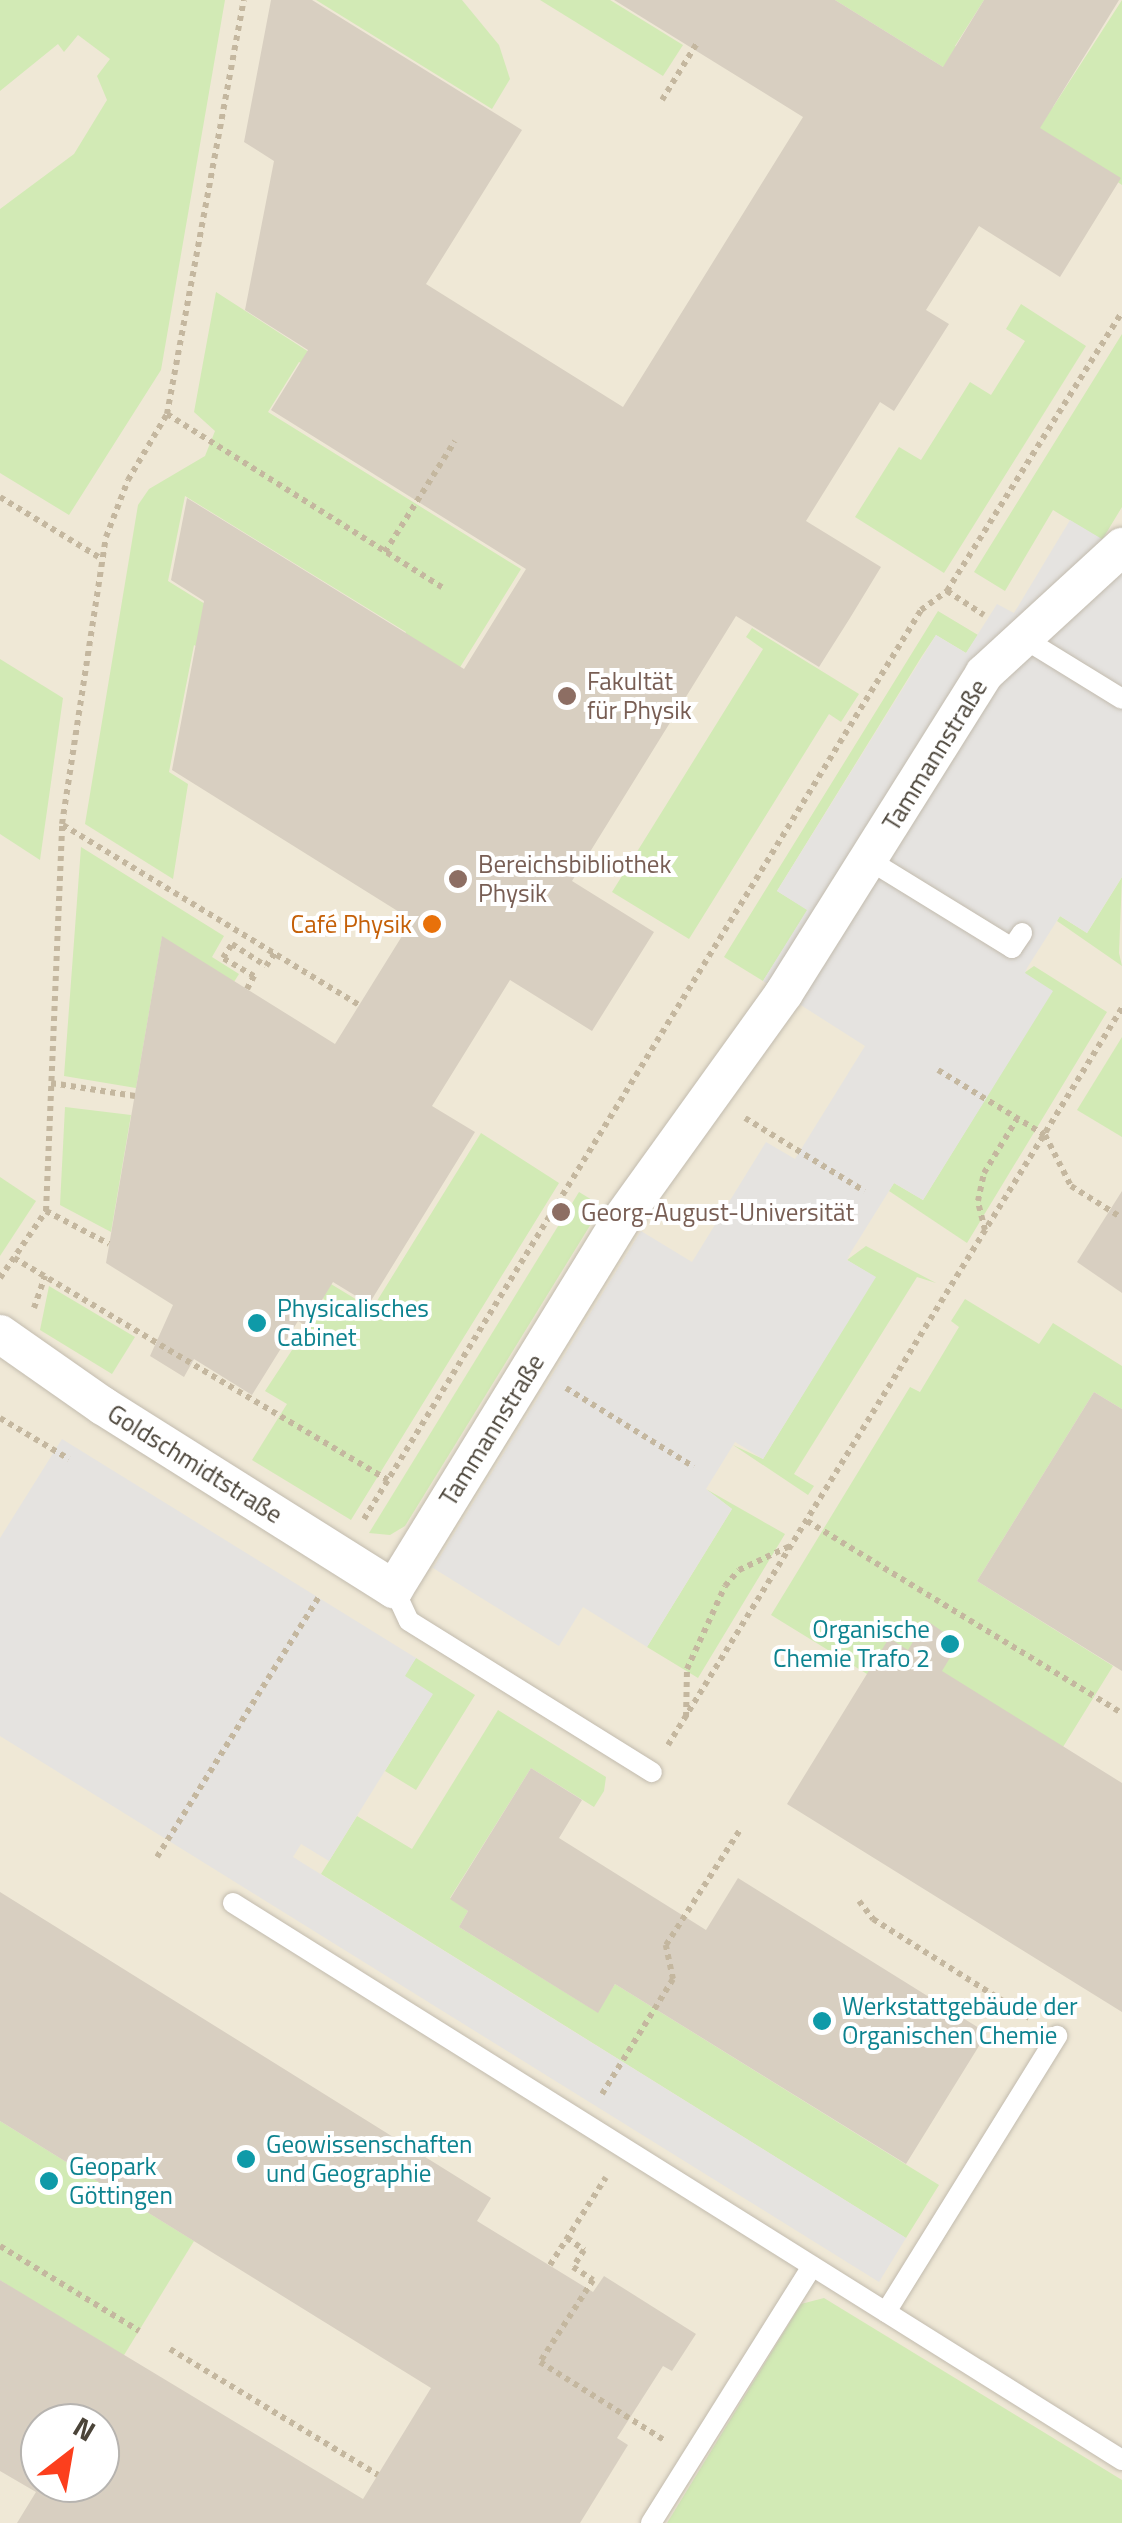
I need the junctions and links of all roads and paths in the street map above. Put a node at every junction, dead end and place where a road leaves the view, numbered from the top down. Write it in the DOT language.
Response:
graph roads {
  1 [pos="244,0"];
  2 [pos="697,43"];
  3 [pos="662,100"];
  4 [pos="1122,312"];
  5 [pos="167,414"];
  6 [pos="455,440"];
  7 [pos="0,498"];
  8 [pos="1122,547"];
  9 [pos="385,552"];
  10 [pos="102,560"];
  11 [pos="442,587"];
  12 [pos="1023,638"];
  13 [pos="1122,699"];
  14 [pos="62,824"];
  15 [pos="869,860"];
  16 [pos="1022,933"];
  17 [pos="275,953"];
  18 [pos="247,989"];
  19 [pos="359,1005"];
  20 [pos="1122,1008"];
  21 [pos="938,1070"];
  22 [pos="51,1083"];
  23 [pos="135,1096"];
  24 [pos="710,1096"];
  25 [pos="1017,1118"];
  26 [pos="1044,1135"];
  27 [pos="864,1191"];
  28 [pos="46,1211"];
  29 [pos="1119,1216"];
  30 [pos="985,1232"];
  31 [pos="109,1244"];
  32 [pos="14,1258"];
  33 [pos="0,1278"];
  34 [pos="0,1334"];
  35 [pos="479,1335"];
  36 [pos="531,1367"];
  37 [pos="0,1418"];
  38 [pos="69,1459"];
  39 [pos="694,1467"];
  40 [pos="388,1480"];
  41 [pos="807,1521"];
  42 [pos="791,1546"];
  43 [pos="340,1556"];
  44 [pos="394,1589"];
  45 [pos="1122,1713"];
  46 [pos="686,1718"];
  47 [pos="652,1772"];
  48 [pos="741,1828"];
  49 [pos="157,1857"];
  50 [pos="859,1902"];
  51 [pos="233,1904"];
  52 [pos="1057,2036"];
  53 [pos="584,2123"];
  54 [pos="608,2174"];
  55 [pos="567,2238"];
  56 [pos="0,2246"];
  57 [pos="550,2265"];
  58 [pos="812,2266"];
  59 [pos="886,2312"];
  60 [pos="139,2331"];
  61 [pos="170,2349"];
  62 [pos="692,2458"];
  63 [pos="1122,2460"];
  64 [pos="378,2475"];
  65 [pos="651,2523"];
  1 -- 5 [label="path"];
  2 -- 3 [label="path"];
  4 -- 35 [label="path"];
  5 -- 9 [label="path"];
  5 -- 10 [label="path"];
  6 -- 9 [label="path"];
  7 -- 10 [label="path"];
  8 -- 12 [label="street, Tammannstraße"];
  9 -- 11 [label="path"];
  10 -- 14 [label="path"];
  12 -- 13 [label="lane"];
  12 -- 15 [label="street, Tammannstraße"];
  14 -- 17 [label="path"];
  14 -- 22 [label="path"];
  15 -- 16 [label="lane"];
  15 -- 24 [label="street, Tammannstraße"];
  17 -- 18 [label="path"];
  17 -- 19 [label="path"];
  20 -- 26 [label="path"];
  21 -- 25 [label="path"];
  22 -- 23 [label="path"];
  22 -- 28 [label="path"];
  24 -- 27 [label="path"];
  24 -- 36 [label="street, Tammannstraße"];
  25 -- 26 [label="path"];
  25 -- 30 [label="path"];
  26 -- 29 [label="path"];
  26 -- 30 [label="path"];
  28 -- 31 [label="path"];
  28 -- 32 [label="path"];
  30 -- 41 [label="path"];
  32 -- 33 [label="path"];
  32 -- 40 [label="path"];
  34 -- 43 [label="street, Goldschmidtstraße"];
  35 -- 36 [label="path"];
  35 -- 40 [label="path"];
  36 -- 39 [label="path"];
  36 -- 44 [label="street, Tammannstraße"];
  37 -- 38 [label="path"];
  40 -- 43 [label="path"];
  41 -- 42 [label="path"];
  41 -- 45 [label="path"];
  42 -- 46 [label="path"];
  42 -- 46 [label="path"];
  43 -- 44 [label="street, Goldschmidtstraße"];
  43 -- 49 [label="path"];
  44 -- 47 [label="lane"];
  46 -- 47 [label="path"];
  48 -- 53 [label="path"];
  50 -- 52 [label="path"];
  51 -- 53 [label="lane"];
  52 -- 59 [label="lane"];
  53 -- 58 [label="lane"];
  54 -- 55 [label="path"];
  55 -- 57 [label="path"];
  55 -- 62 [label="path"];
  56 -- 60 [label="path"];
  58 -- 59 [label="lane"];
  58 -- 62 [label="lane"];
  59 -- 63 [label="lane"];
  61 -- 64 [label="path"];
  62 -- 65 [label="lane"];
}
